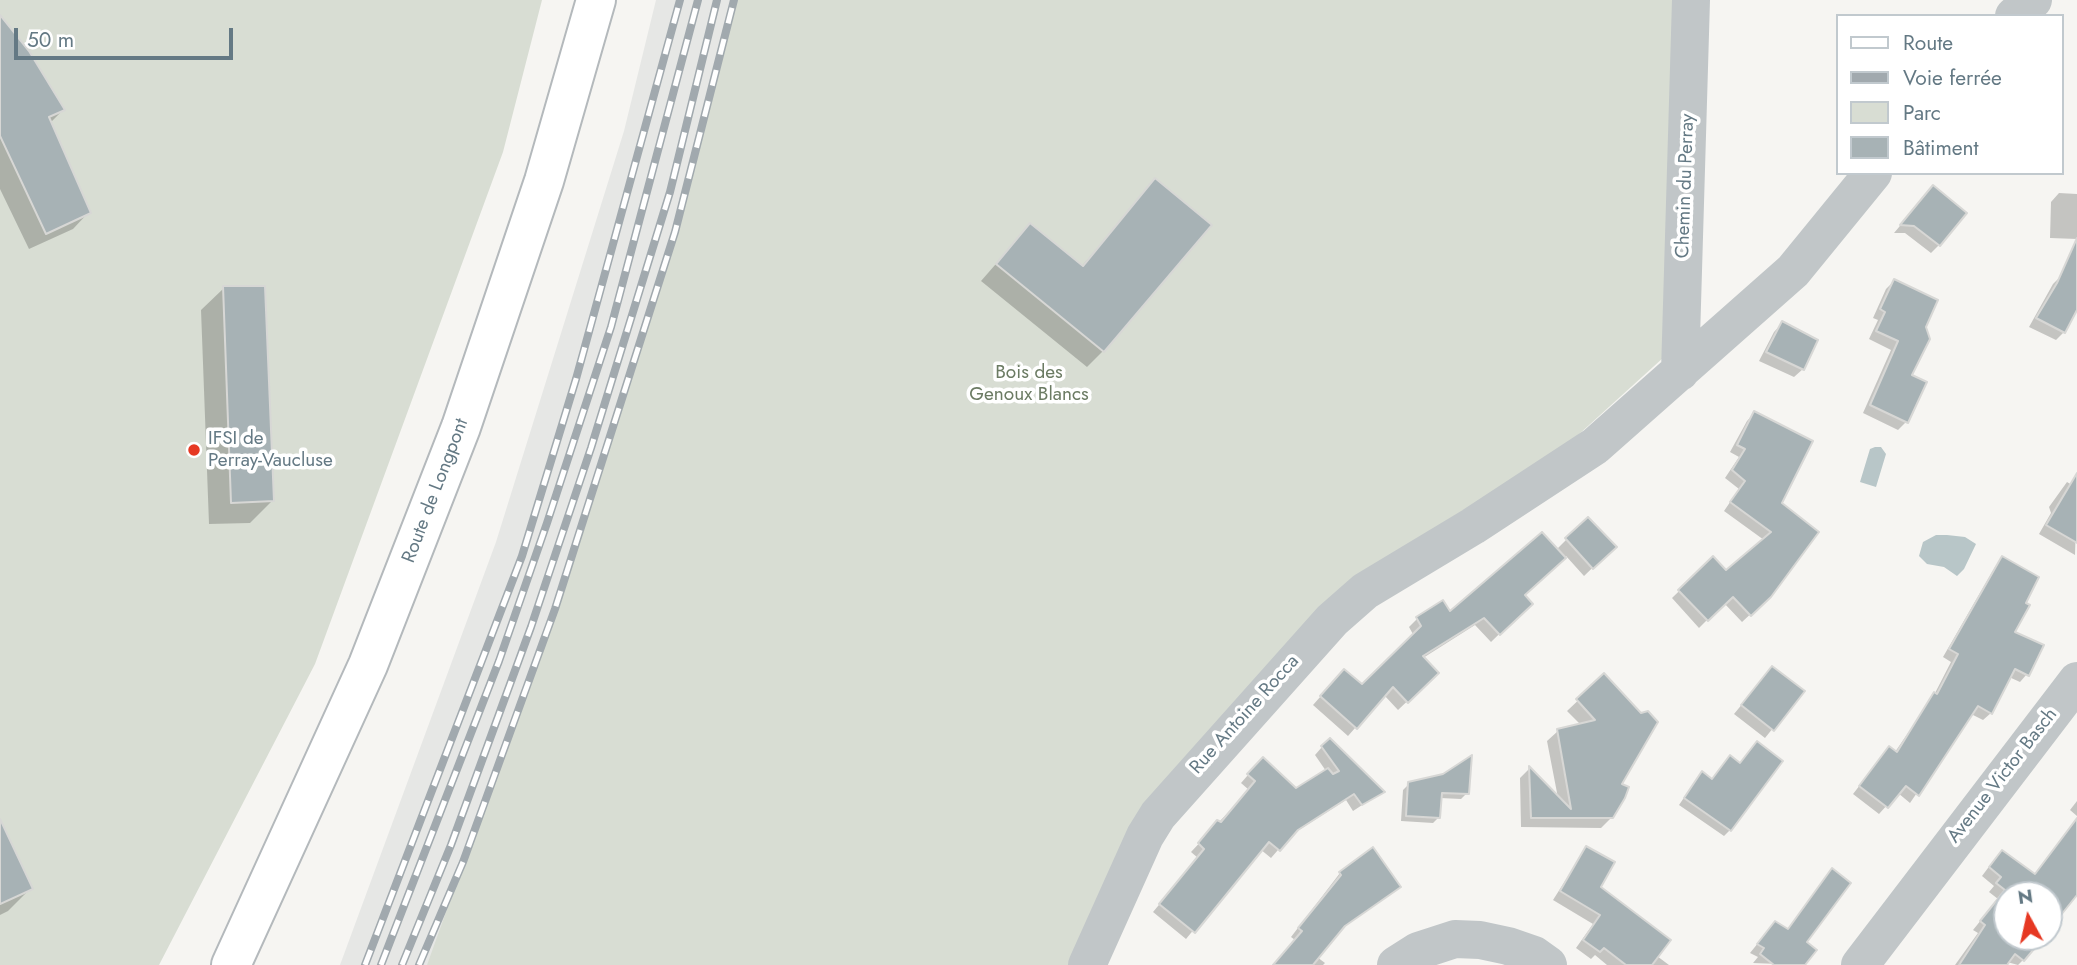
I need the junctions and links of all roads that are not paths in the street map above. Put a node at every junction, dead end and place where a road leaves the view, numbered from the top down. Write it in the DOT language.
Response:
graph roads {
  1 [pos="596,0"];
  2 [pos="1691,0"];
  3 [pos="2033,0"];
  4 [pos="2016,14"];
  5 [pos="1872,175"];
  6 [pos="1681,372"];
  7 [pos="2077,681"];
  8 [pos="230,965"];
  9 [pos="1087,965"];
  10 [pos="1396,965"];
  11 [pos="1548,965"];
  12 [pos="1860,965"];
  1 -- 8 [label="main road, Route de Longpont"];
  2 -- 6 [label="street, Chemin du Perray"];
  3 -- 4 [label="street"];
  5 -- 6 [label="street, Rue Antoine Rocca"];
  6 -- 9 [label="street, Rue Antoine Rocca"];
  7 -- 12 [label="street, Avenue Victor Basch"];
  10 -- 11 [label="street"];
}
